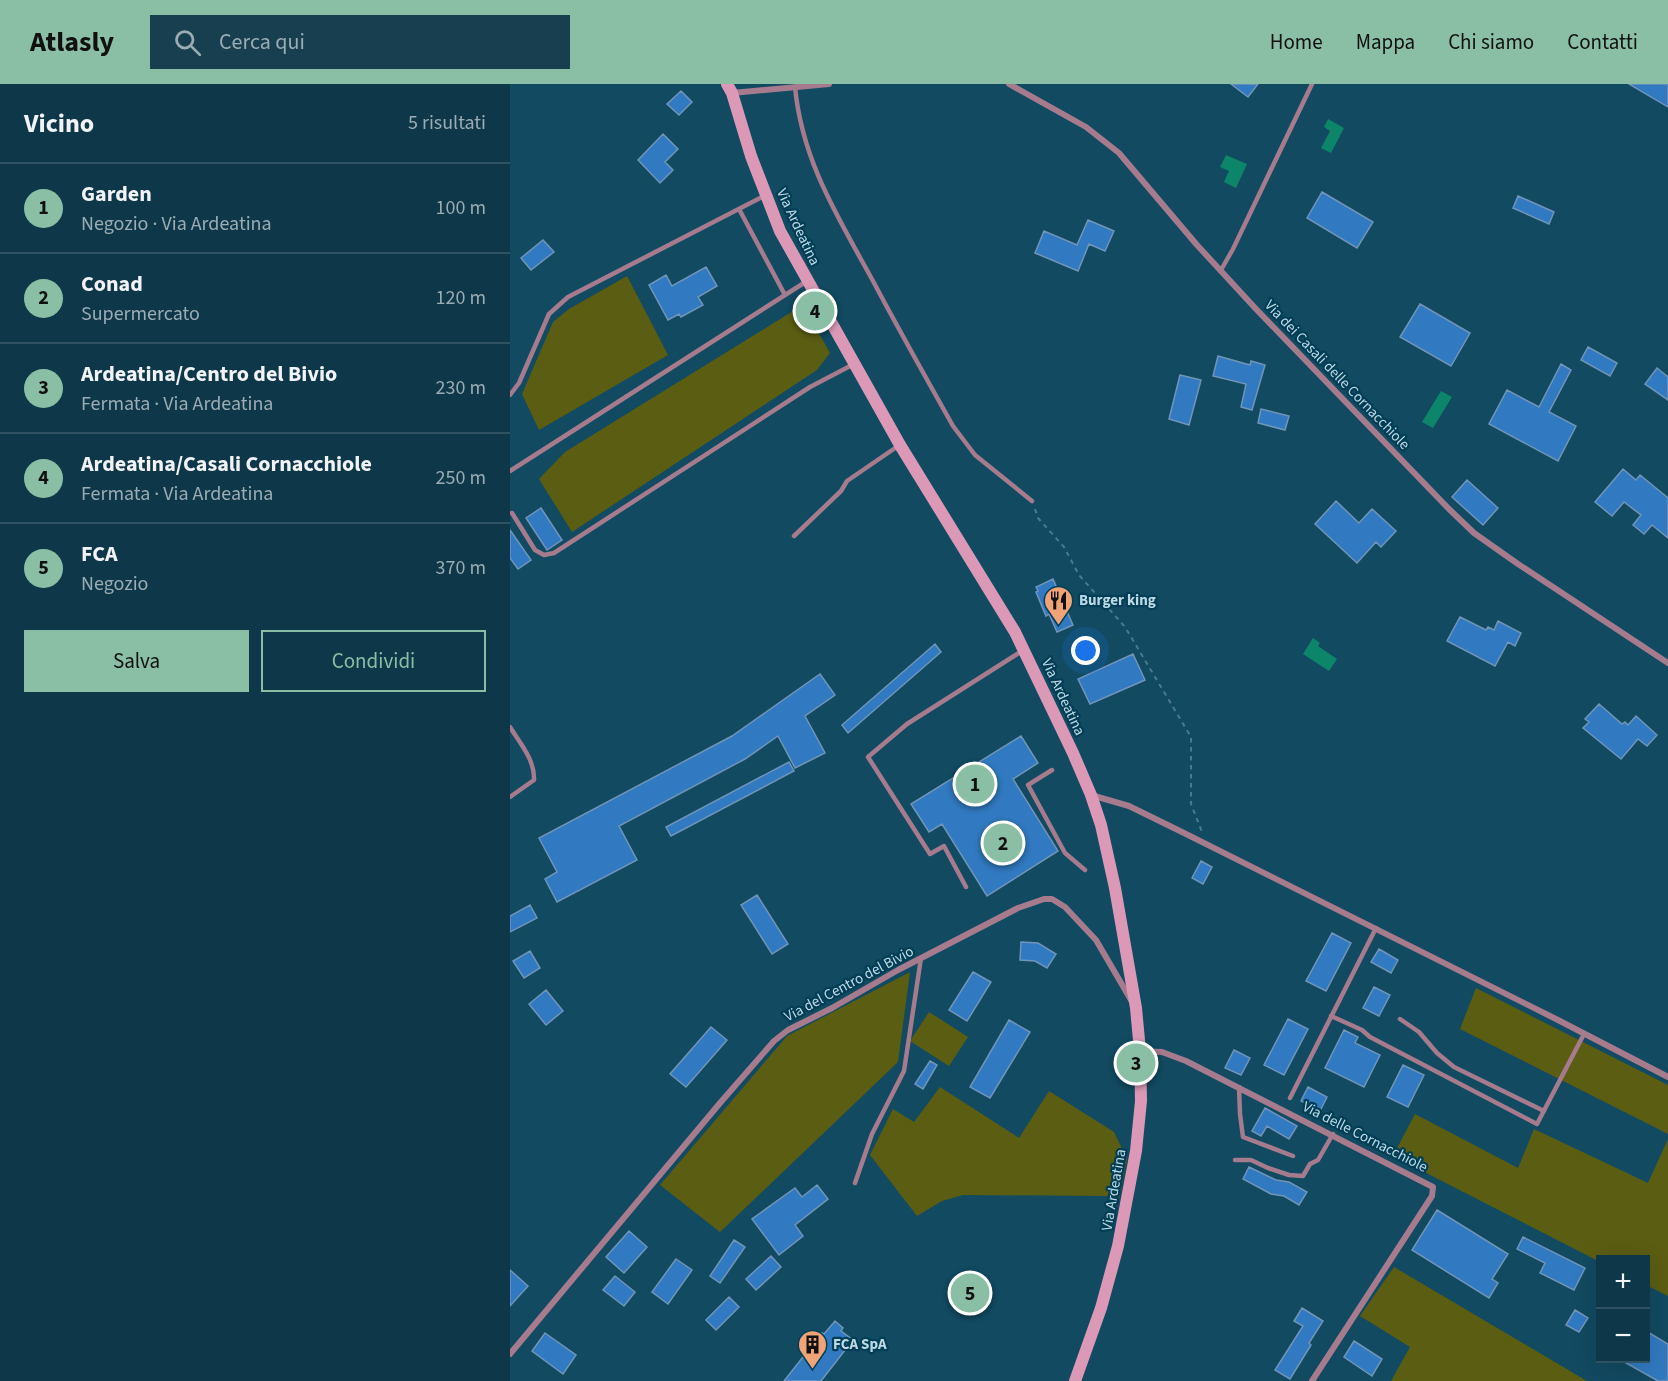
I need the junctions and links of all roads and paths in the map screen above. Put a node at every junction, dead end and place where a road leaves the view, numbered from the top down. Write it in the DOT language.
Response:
graph roads {
  1 [pos="830,84"];
  2 [pos="1009,84"];
  3 [pos="1312,84"];
  4 [pos="795,87"];
  5 [pos="730,89"];
  6 [pos="766,195"];
  7 [pos="739,209"];
  8 [pos="1221,270"];
  9 [pos="807,281"];
  10 [pos="785,295"];
  11 [pos="854,363"];
  12 [pos="510,395"];
  13 [pos="900,445"];
  14 [pos="510,471"];
  15 [pos="1032,501"];
  16 [pos="512,513"];
  17 [pos="794,536"];
  18 [pos="1024,650"];
  19 [pos="1668,663"];
  20 [pos="510,727"];
  21 [pos="1052,770"];
  22 [pos="1091,795"];
  23 [pos="510,797"];
  24 [pos="1206,843"];
  25 [pos="1085,870"];
  26 [pos="966,887"];
  27 [pos="1376,928"];
  28 [pos="921,958"];
  29 [pos="1136,1008"];
  30 [pos="1331,1016"];
  31 [pos="1400,1019"];
  32 [pos="1584,1034"];
  33 [pos="1140,1051"];
  34 [pos="1668,1077"];
  35 [pos="1239,1087"];
  36 [pos="1290,1098"];
  37 [pos="1544,1111"];
  38 [pos="1333,1134"];
  39 [pos="1293,1156"];
  40 [pos="1235,1160"];
  41 [pos="855,1184"];
  42 [pos="510,1354"];
  43 [pos="1075,1381"];
  44 [pos="1312,1381"];
  1 -- 4 [label="street"];
  2 -- 8 [label="street, Via dei Casali delle Cornacchiole"];
  3 -- 8 [label="lane"];
  4 -- 5 [label="street"];
  4 -- 15 [label="lane"];
  5 -- 6 [label="main road, Via Ardeatina"];
  6 -- 7 [label="lane"];
  6 -- 9 [label="main road, Via Ardeatina"];
  7 -- 10 [label="lane"];
  7 -- 12 [label="lane"];
  8 -- 19 [label="street, Via dei Casali delle Cornacchiole"];
  9 -- 10 [label="lane"];
  9 -- 11 [label="main road, Via Ardeatina"];
  10 -- 14 [label="lane"];
  11 -- 13 [label="main road, Via Ardeatina"];
  11 -- 16 [label="lane"];
  13 -- 17 [label="lane"];
  13 -- 18 [label="main road, Via Ardeatina"];
  15 -- 24 [label="path"];
  18 -- 22 [label="main road, Via Ardeatina"];
  18 -- 26 [label="lane"];
  20 -- 23 [label="lane"];
  21 -- 25 [label="lane"];
  22 -- 24 [label="street"];
  22 -- 29 [label="main road, Via Ardeatina"];
  24 -- 27 [label="street"];
  27 -- 30 [label="lane"];
  27 -- 32 [label="street"];
  28 -- 29 [label="street, Via del Centro del Bivio"];
  28 -- 41 [label="lane"];
  28 -- 42 [label="street, Via del Centro del Bivio"];
  29 -- 33 [label="main road, Via Ardeatina"];
  30 -- 36 [label="lane"];
  30 -- 37 [label="lane"];
  31 -- 37 [label="lane"];
  32 -- 34 [label="street"];
  32 -- 37 [label="lane"];
  33 -- 35 [label="street, Via delle Cornacchiole"];
  33 -- 43 [label="main road, Via Ardeatina"];
  35 -- 38 [label="street, Via delle Cornacchiole"];
  35 -- 39 [label="lane"];
  38 -- 40 [label="lane"];
  38 -- 44 [label="street, Via delle Cornacchiole"];
}
